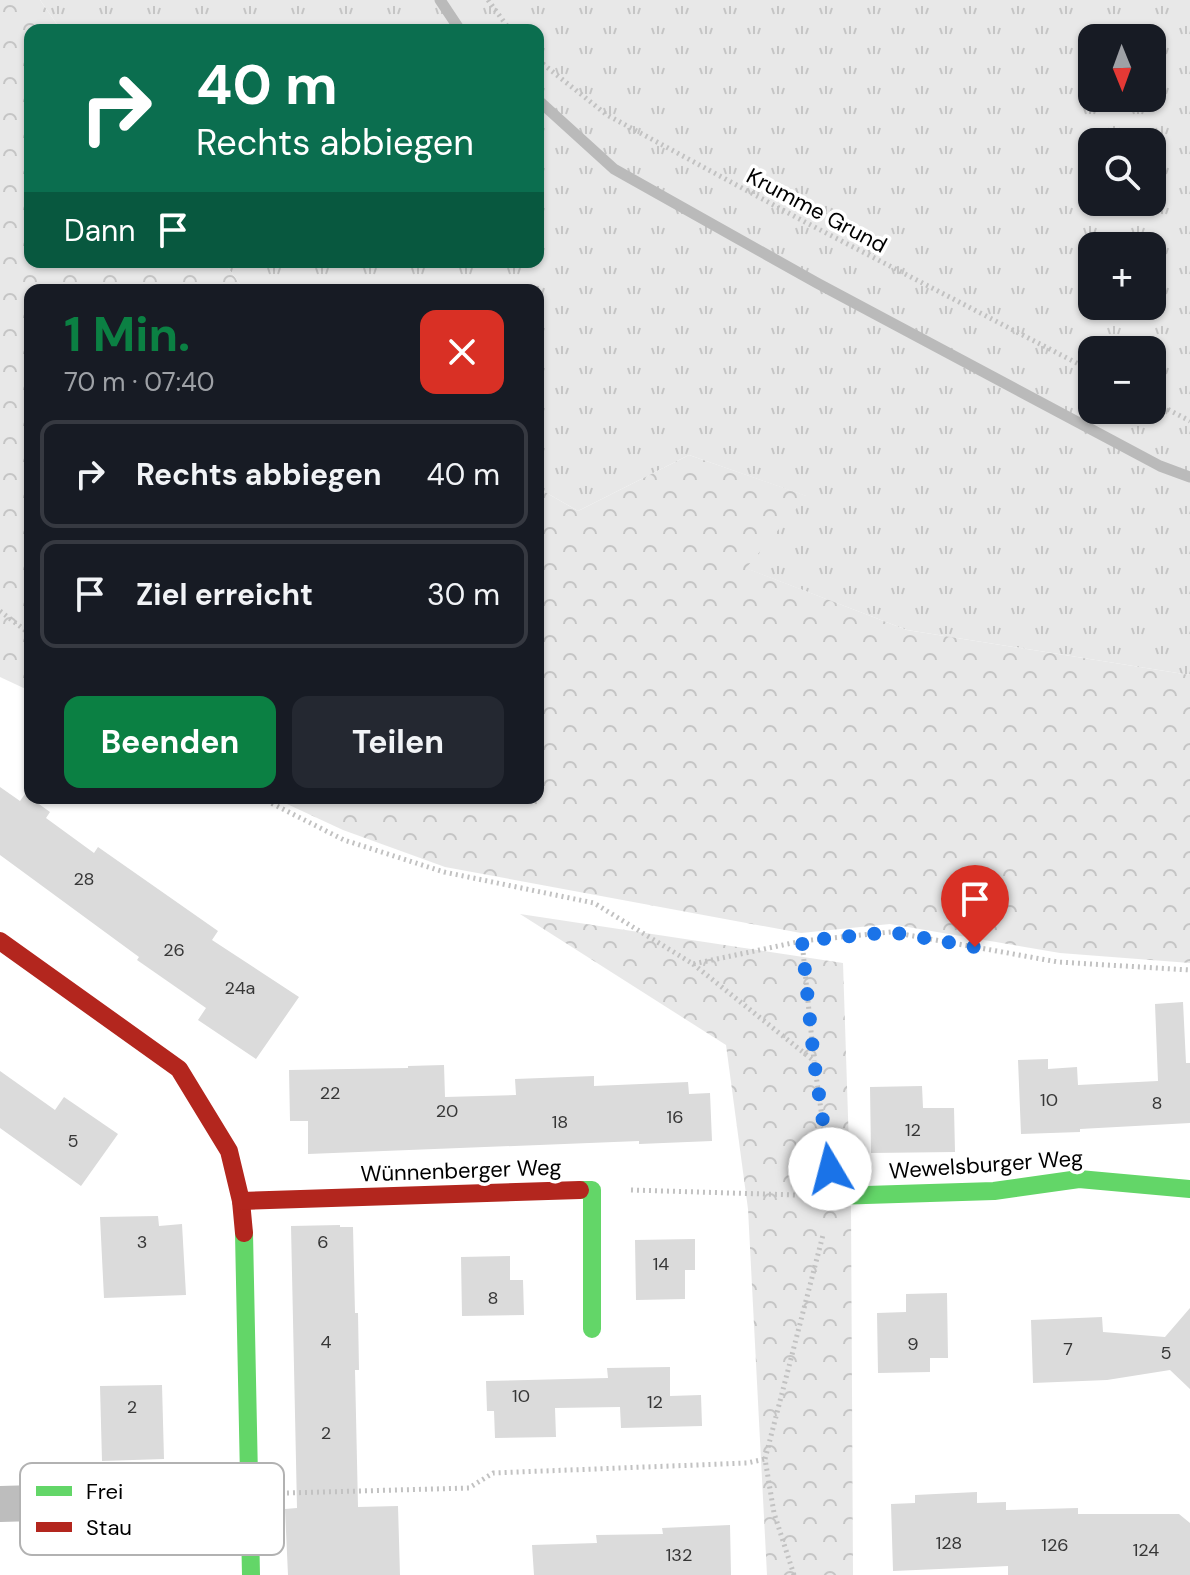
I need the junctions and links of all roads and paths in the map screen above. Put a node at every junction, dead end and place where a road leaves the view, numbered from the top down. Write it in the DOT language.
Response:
graph roads {
  1 [pos="488,0"];
  2 [pos="506,24"];
  3 [pos="544,65"];
  4 [pos="1078,364"];
  5 [pos="1166,408"];
  6 [pos="1190,421"];
  7 [pos="0,611"];
  8 [pos="24,629"];
  9 [pos="273,804"];
  10 [pos="0,941"];
  11 [pos="802,941"];
  12 [pos="693,964"];
  13 [pos="1190,970"];
  14 [pos="814,1061"];
  15 [pos="1190,1189"];
  16 [pos="592,1190"];
  17 [pos="834,1196"];
  18 [pos="241,1201"];
  19 [pos="592,1329"];
  20 [pos="765,1459"];
  21 [pos="250,1463"];
  22 [pos="284,1493"];
  23 [pos="20,1503"];
  24 [pos="0,1504"];
  25 [pos="250,1555"];
  26 [pos="251,1575"];
  27 [pos="794,1575"];
  1 -- 2 [label="path"];
  3 -- 4 [label="path, Krumme Grund"];
  5 -- 6 [label="path"];
  7 -- 8 [label="path"];
  9 -- 12 [label="path"];
  10 -- 18 [label="street"];
  11 -- 12 [label="path"];
  11 -- 13 [label="path"];
  11 -- 14 [label="path"];
  12 -- 14 [label="path"];
  14 -- 17 [label="path"];
  15 -- 17 [label="street, Wewelsburger Weg"];
  16 -- 17 [label="path"];
  16 -- 18 [label="street, Wünnenberger Weg"];
  16 -- 19 [label="street, Wünnenberger Weg"];
  17 -- 20 [label="path"];
  18 -- 21 [label="street"];
  20 -- 22 [label="path"];
  20 -- 27 [label="path"];
  23 -- 24 [label="street"];
  25 -- 26 [label="street"];
}
